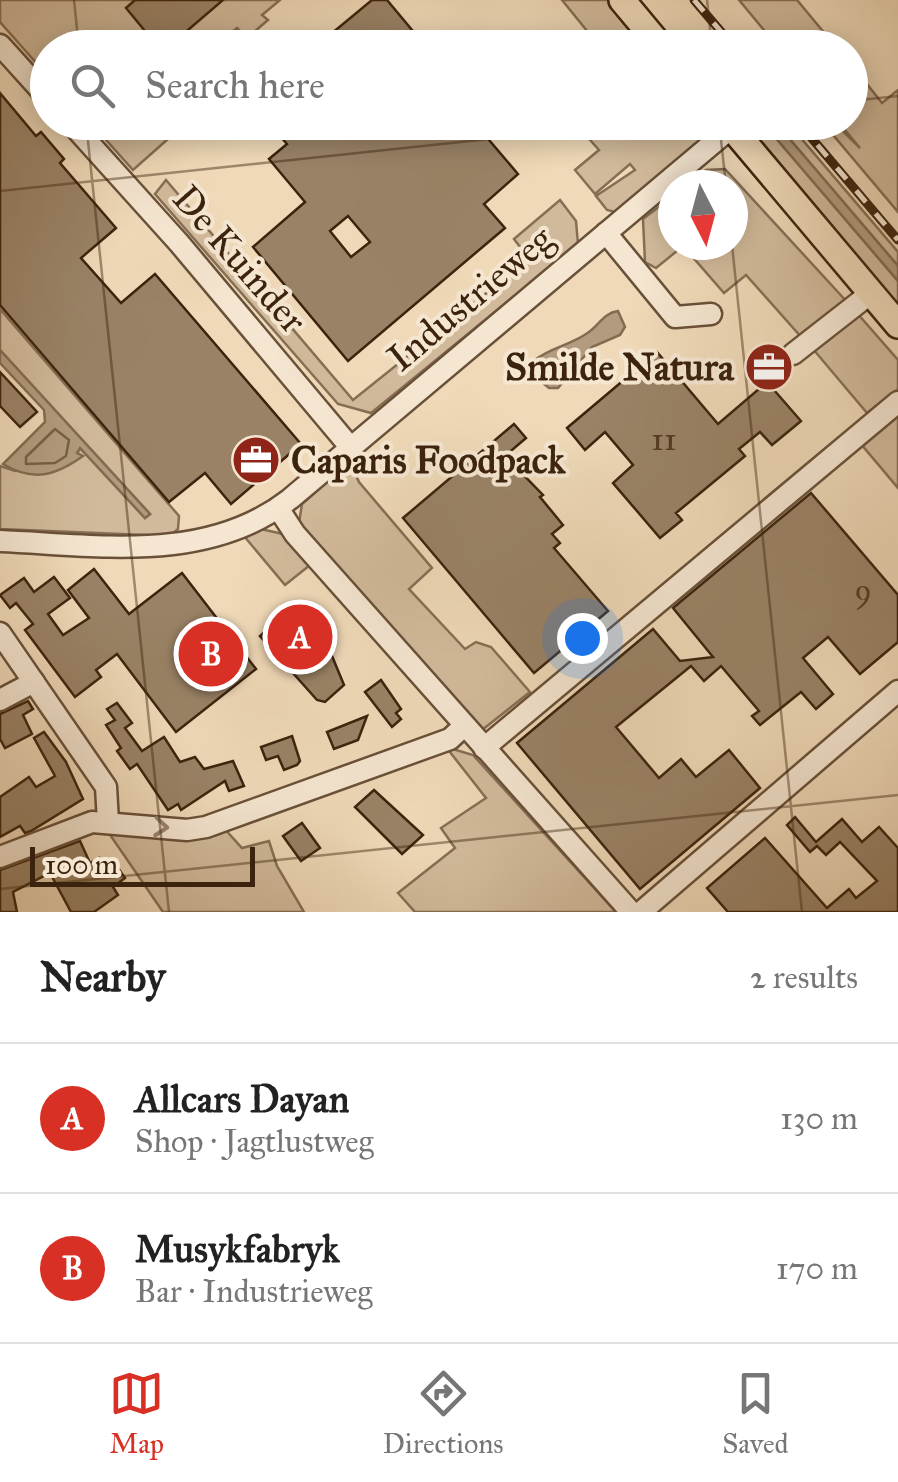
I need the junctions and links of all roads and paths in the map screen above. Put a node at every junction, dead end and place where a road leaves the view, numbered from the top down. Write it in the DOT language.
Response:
graph roads {
  1 [pos="622,0"];
  2 [pos="647,30"];
  3 [pos="0,45"];
  4 [pos="30,78"];
  5 [pos="86,140"];
  6 [pos="712,140"];
  7 [pos="742,140"];
  8 [pos="606,233"];
  9 [pos="871,294"];
  10 [pos="711,314"];
  11 [pos="898,325"];
  12 [pos="793,354"];
  13 [pos="898,402"];
  14 [pos="351,448"];
  15 [pos="278,508"];
  16 [pos="0,541"];
  17 [pos="0,633"];
  18 [pos="34,682"];
  19 [pos="898,690"];
  20 [pos="0,700"];
  21 [pos="464,726"];
  22 [pos="484,748"];
  23 [pos="108,822"];
  24 [pos="0,857"];
  25 [pos="631,912"];
  26 [pos="641,912"];
  1 -- 2 [label="main road"];
  3 -- 4 [label="street"];
  5 -- 14 [label="street, De Kuinder"];
  6 -- 8 [label="street, Industrieweg"];
  7 -- 9 [label="main road, Industrieweg"];
  8 -- 10 [label="street"];
  8 -- 14 [label="street, Industrieweg"];
  9 -- 11 [label="main road, Industrieweg"];
  9 -- 12 [label="street"];
  13 -- 22 [label="street"];
  14 -- 15 [label="street, Industrieweg"];
  15 -- 16 [label="street, Industrieweg"];
  15 -- 21 [label="street"];
  17 -- 18 [label="street"];
  18 -- 20 [label="street"];
  18 -- 23 [label="street"];
  19 -- 26 [label="street"];
  21 -- 22 [label="street"];
  23 -- 21 [label="street, one-way"];
  22 -- 25 [label="street"];
  23 -- 24 [label="street"];
}
